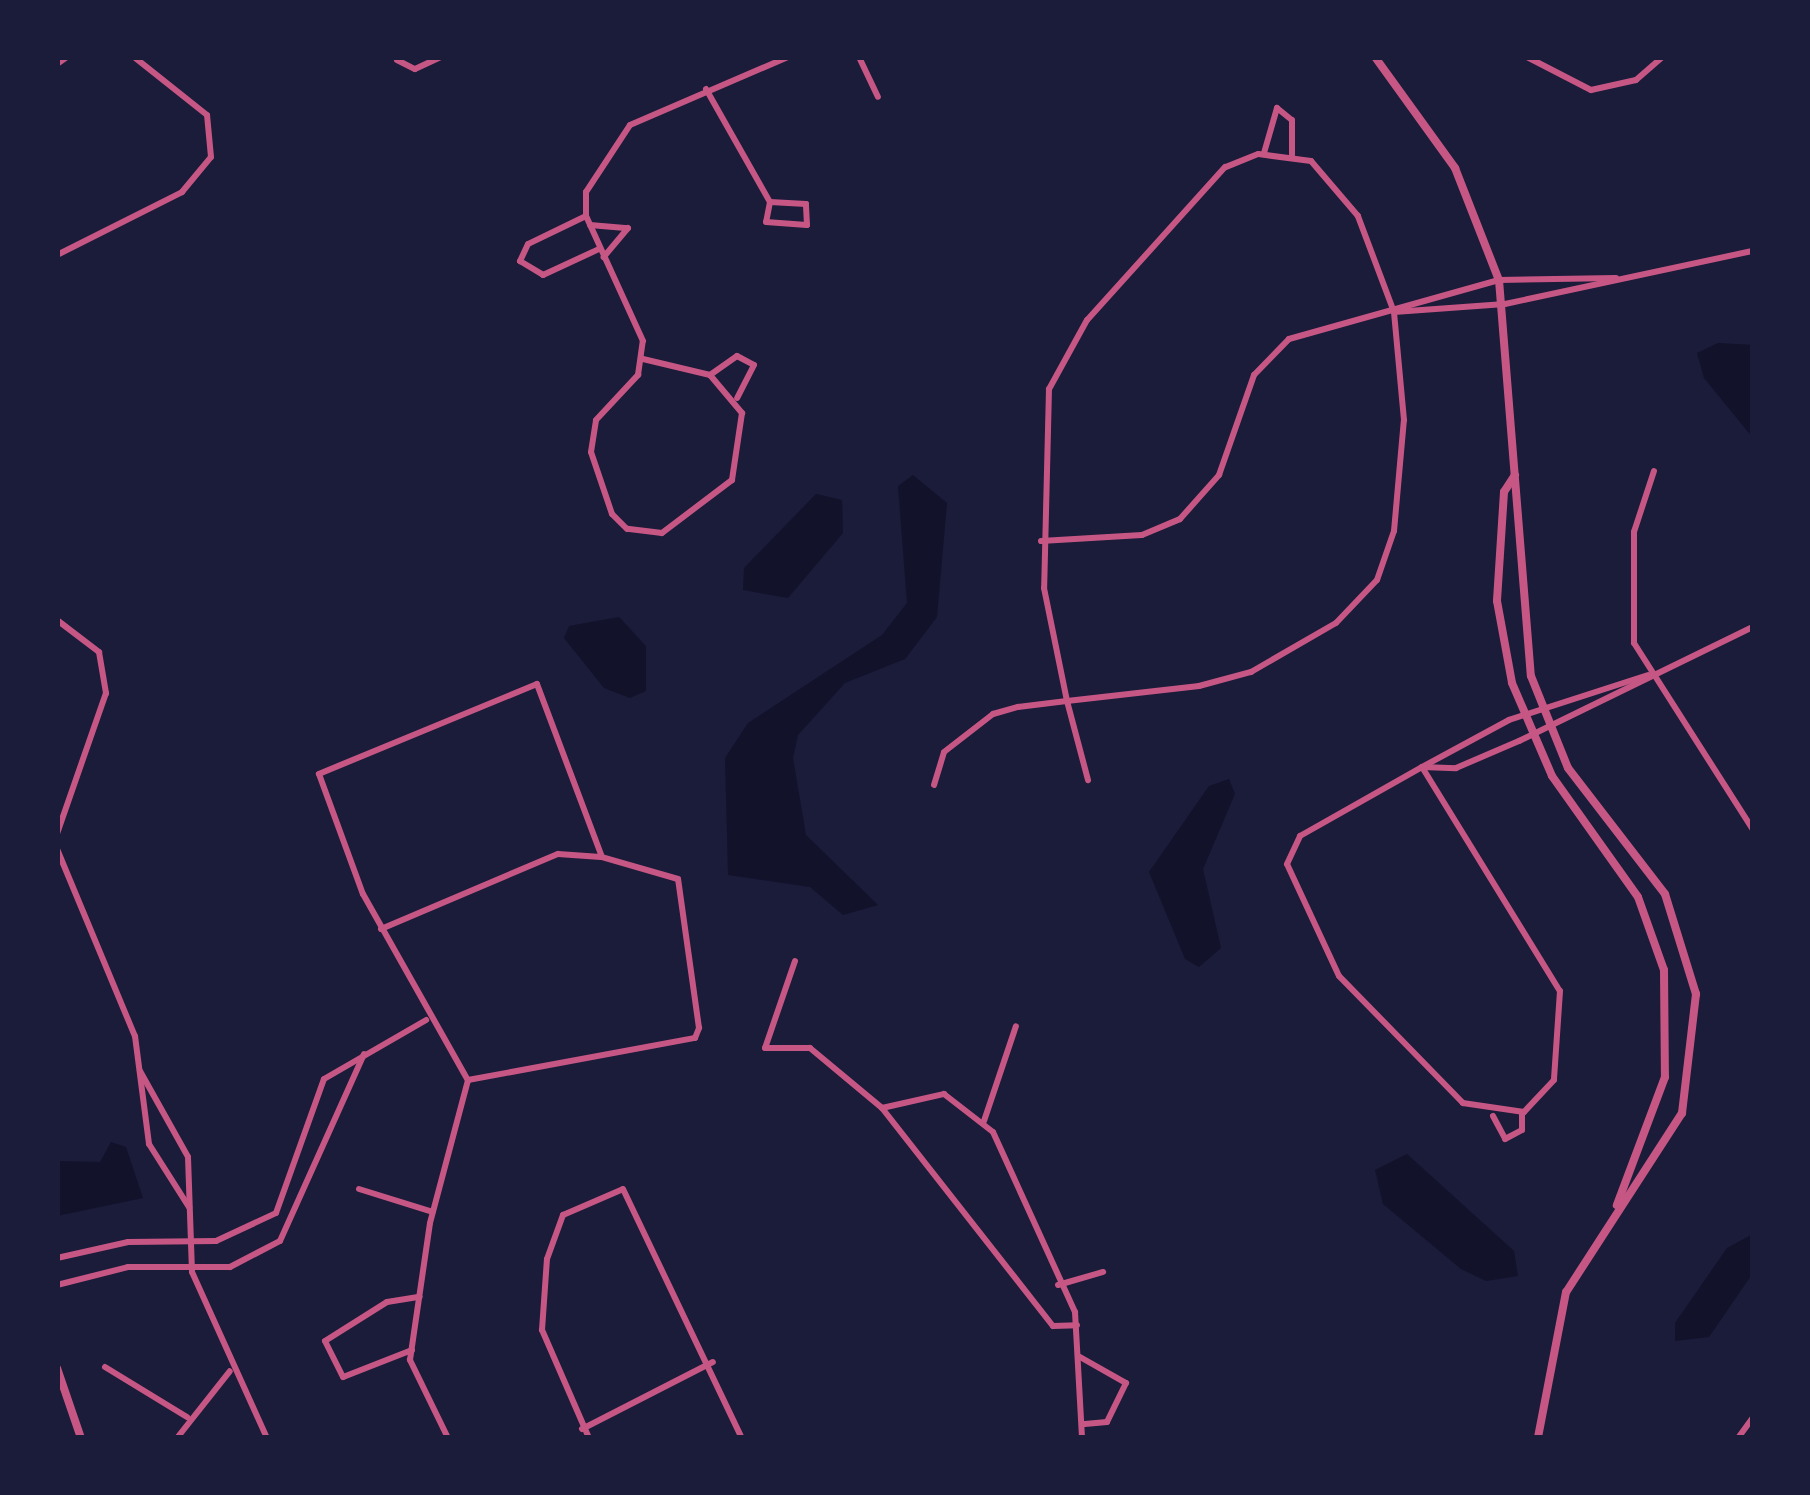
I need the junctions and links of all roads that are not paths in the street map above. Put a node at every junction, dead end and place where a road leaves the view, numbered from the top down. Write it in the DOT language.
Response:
graph roads {
  1 [pos="67,57"];
  2 [pos="134,57"];
  3 [pos="441,57"];
  4 [pos="788,57"];
  5 [pos="859,57"];
  6 [pos="1375,57"];
  7 [pos="1527,57"];
  8 [pos="1662,57"];
  9 [pos="396,58"];
  10 [pos="57,64"];
  11 [pos="706,88"];
  12 [pos="878,97"];
  13 [pos="1264,153"];
  14 [pos="1292,155"];
  15 [pos="770,202"];
  16 [pos="588,220"];
  17 [pos="1753,251"];
  18 [pos="602,253"];
  19 [pos="57,255"];
  20 [pos="1616,278"];
  21 [pos="1499,280"];
  22 [pos="1504,304"];
  23 [pos="1394,312"];
  24 [pos="643,359"];
  25 [pos="710,375"];
  26 [pos="736,399"];
  27 [pos="1654,471"];
  28 [pos="1515,475"];
  29 [pos="1041,541"];
  30 [pos="57,620"];
  31 [pos="1753,627"];
  32 [pos="1648,674"];
  33 [pos="1067,701"];
  34 [pos="1542,707"];
  35 [pos="1525,714"];
  36 [pos="1549,728"];
  37 [pos="1533,735"];
  38 [pos="1422,767"];
  39 [pos="1088,780"];
  40 [pos="934,785"];
  41 [pos="1753,830"];
  42 [pos="57,834"];
  43 [pos="57,849"];
  44 [pos="602,857"];
  45 [pos="380,928"];
  46 [pos="794,961"];
  47 [pos="427,1019"];
  48 [pos="1016,1026"];
  49 [pos="365,1051"];
  50 [pos="140,1071"];
  51 [pos="469,1080"];
  52 [pos="882,1108"];
  53 [pos="1522,1113"];
  54 [pos="1493,1115"];
  55 [pos="983,1120"];
  56 [pos="359,1189"];
  57 [pos="192,1211"];
  58 [pos="433,1212"];
  59 [pos="1612,1218"];
  60 [pos="192,1244"];
  61 [pos="57,1258"];
  62 [pos="192,1272"];
  63 [pos="1102,1272"];
  64 [pos="57,1285"];
  65 [pos="1058,1285"];
  66 [pos="420,1297"];
  67 [pos="1077,1325"];
  68 [pos="412,1350"];
  69 [pos="1079,1357"];
  70 [pos="713,1362"];
  71 [pos="105,1367"];
  72 [pos="57,1368"];
  73 [pos="232,1370"];
  74 [pos="187,1417"];
  75 [pos="1753,1417"];
  76 [pos="1082,1424"];
  77 [pos="582,1429"];
  78 [pos="81,1438"];
  79 [pos="177,1438"];
  80 [pos="267,1438"];
  81 [pos="448,1438"];
  82 [pos="589,1438"];
  83 [pos="742,1438"];
  84 [pos="1082,1438"];
  85 [pos="1538,1438"];
  86 [pos="1738,1438"];
  1 -- 10 [label="street"];
  2 -- 19 [label="street"];
  3 -- 9 [label="street"];
  4 -- 11 [label="street"];
  5 -- 12 [label="street"];
  6 -- 21 [label="street"];
  7 -- 8 [label="street"];
  11 -- 15 [label="street"];
  11 -- 16 [label="street"];
  13 -- 14 [label="street"];
  13 -- 14 [label="street"];
  13 -- 29 [label="street"];
  14 -- 23 [label="street"];
  15 -- 15 [label="street"];
  16 -- 18 [label="street"];
  16 -- 18 [label="street"];
  16 -- 18 [label="street"];
  17 -- 20 [label="street"];
  18 -- 24 [label="street"];
  20 -- 21 [label="street"];
  20 -- 22 [label="street"];
  21 -- 22 [label="street"];
  21 -- 23 [label="street"];
  22 -- 23 [label="street"];
  22 -- 28 [label="street"];
  23 -- 29 [label="street"];
  23 -- 33 [label="street"];
  24 -- 25 [label="street"];
  24 -- 26 [label="street"];
  25 -- 26 [label="street"];
  25 -- 26 [label="street"];
  27 -- 32 [label="street"];
  28 -- 34 [label="street"];
  28 -- 35 [label="street"];
  29 -- 33 [label="street"];
  30 -- 42 [label="street"];
  31 -- 32 [label="street"];
  32 -- 34 [label="street"];
  32 -- 36 [label="street"];
  32 -- 41 [label="street"];
  33 -- 39 [label="street"];
  33 -- 40 [label="street"];
  34 -- 35 [label="street"];
  34 -- 36 [label="street"];
  35 -- 37 [label="street"];
  35 -- 38 [label="street"];
  36 -- 37 [label="street"];
  36 -- 59 [label="street"];
  37 -- 38 [label="street"];
  37 -- 59 [label="street"];
  38 -- 53 [label="street"];
  38 -- 54 [label="street"];
  43 -- 50 [label="street"];
  44 -- 45 [label="street"];
  44 -- 45 [label="street"];
  44 -- 51 [label="street"];
  45 -- 47 [label="street"];
  46 -- 52 [label="street"];
  47 -- 49 [label="street"];
  47 -- 51 [label="street"];
  48 -- 55 [label="street"];
  49 -- 60 [label="street"];
  49 -- 62 [label="street"];
  50 -- 57 [label="street"];
  50 -- 57 [label="street"];
  51 -- 58 [label="street"];
  52 -- 55 [label="street"];
  52 -- 67 [label="street"];
  53 -- 54 [label="street"];
  53 -- 54 [label="street"];
  55 -- 65 [label="street"];
  56 -- 58 [label="street"];
  57 -- 60 [label="street"];
  58 -- 66 [label="street"];
  59 -- 85 [label="street"];
  60 -- 61 [label="street"];
  60 -- 62 [label="street"];
  62 -- 64 [label="street"];
  62 -- 73 [label="street"];
  63 -- 65 [label="street"];
  65 -- 67 [label="street"];
  66 -- 68 [label="street"];
  66 -- 68 [label="street"];
  67 -- 69 [label="street"];
  68 -- 81 [label="street"];
  69 -- 76 [label="street"];
  69 -- 76 [label="street"];
  70 -- 77 [label="street"];
  70 -- 77 [label="street"];
  70 -- 83 [label="street"];
  71 -- 74 [label="street"];
  72 -- 78 [label="street"];
  73 -- 74 [label="street"];
  73 -- 80 [label="street"];
  74 -- 79 [label="street"];
  75 -- 86 [label="street"];
  76 -- 84 [label="street"];
  77 -- 82 [label="street"];
}
